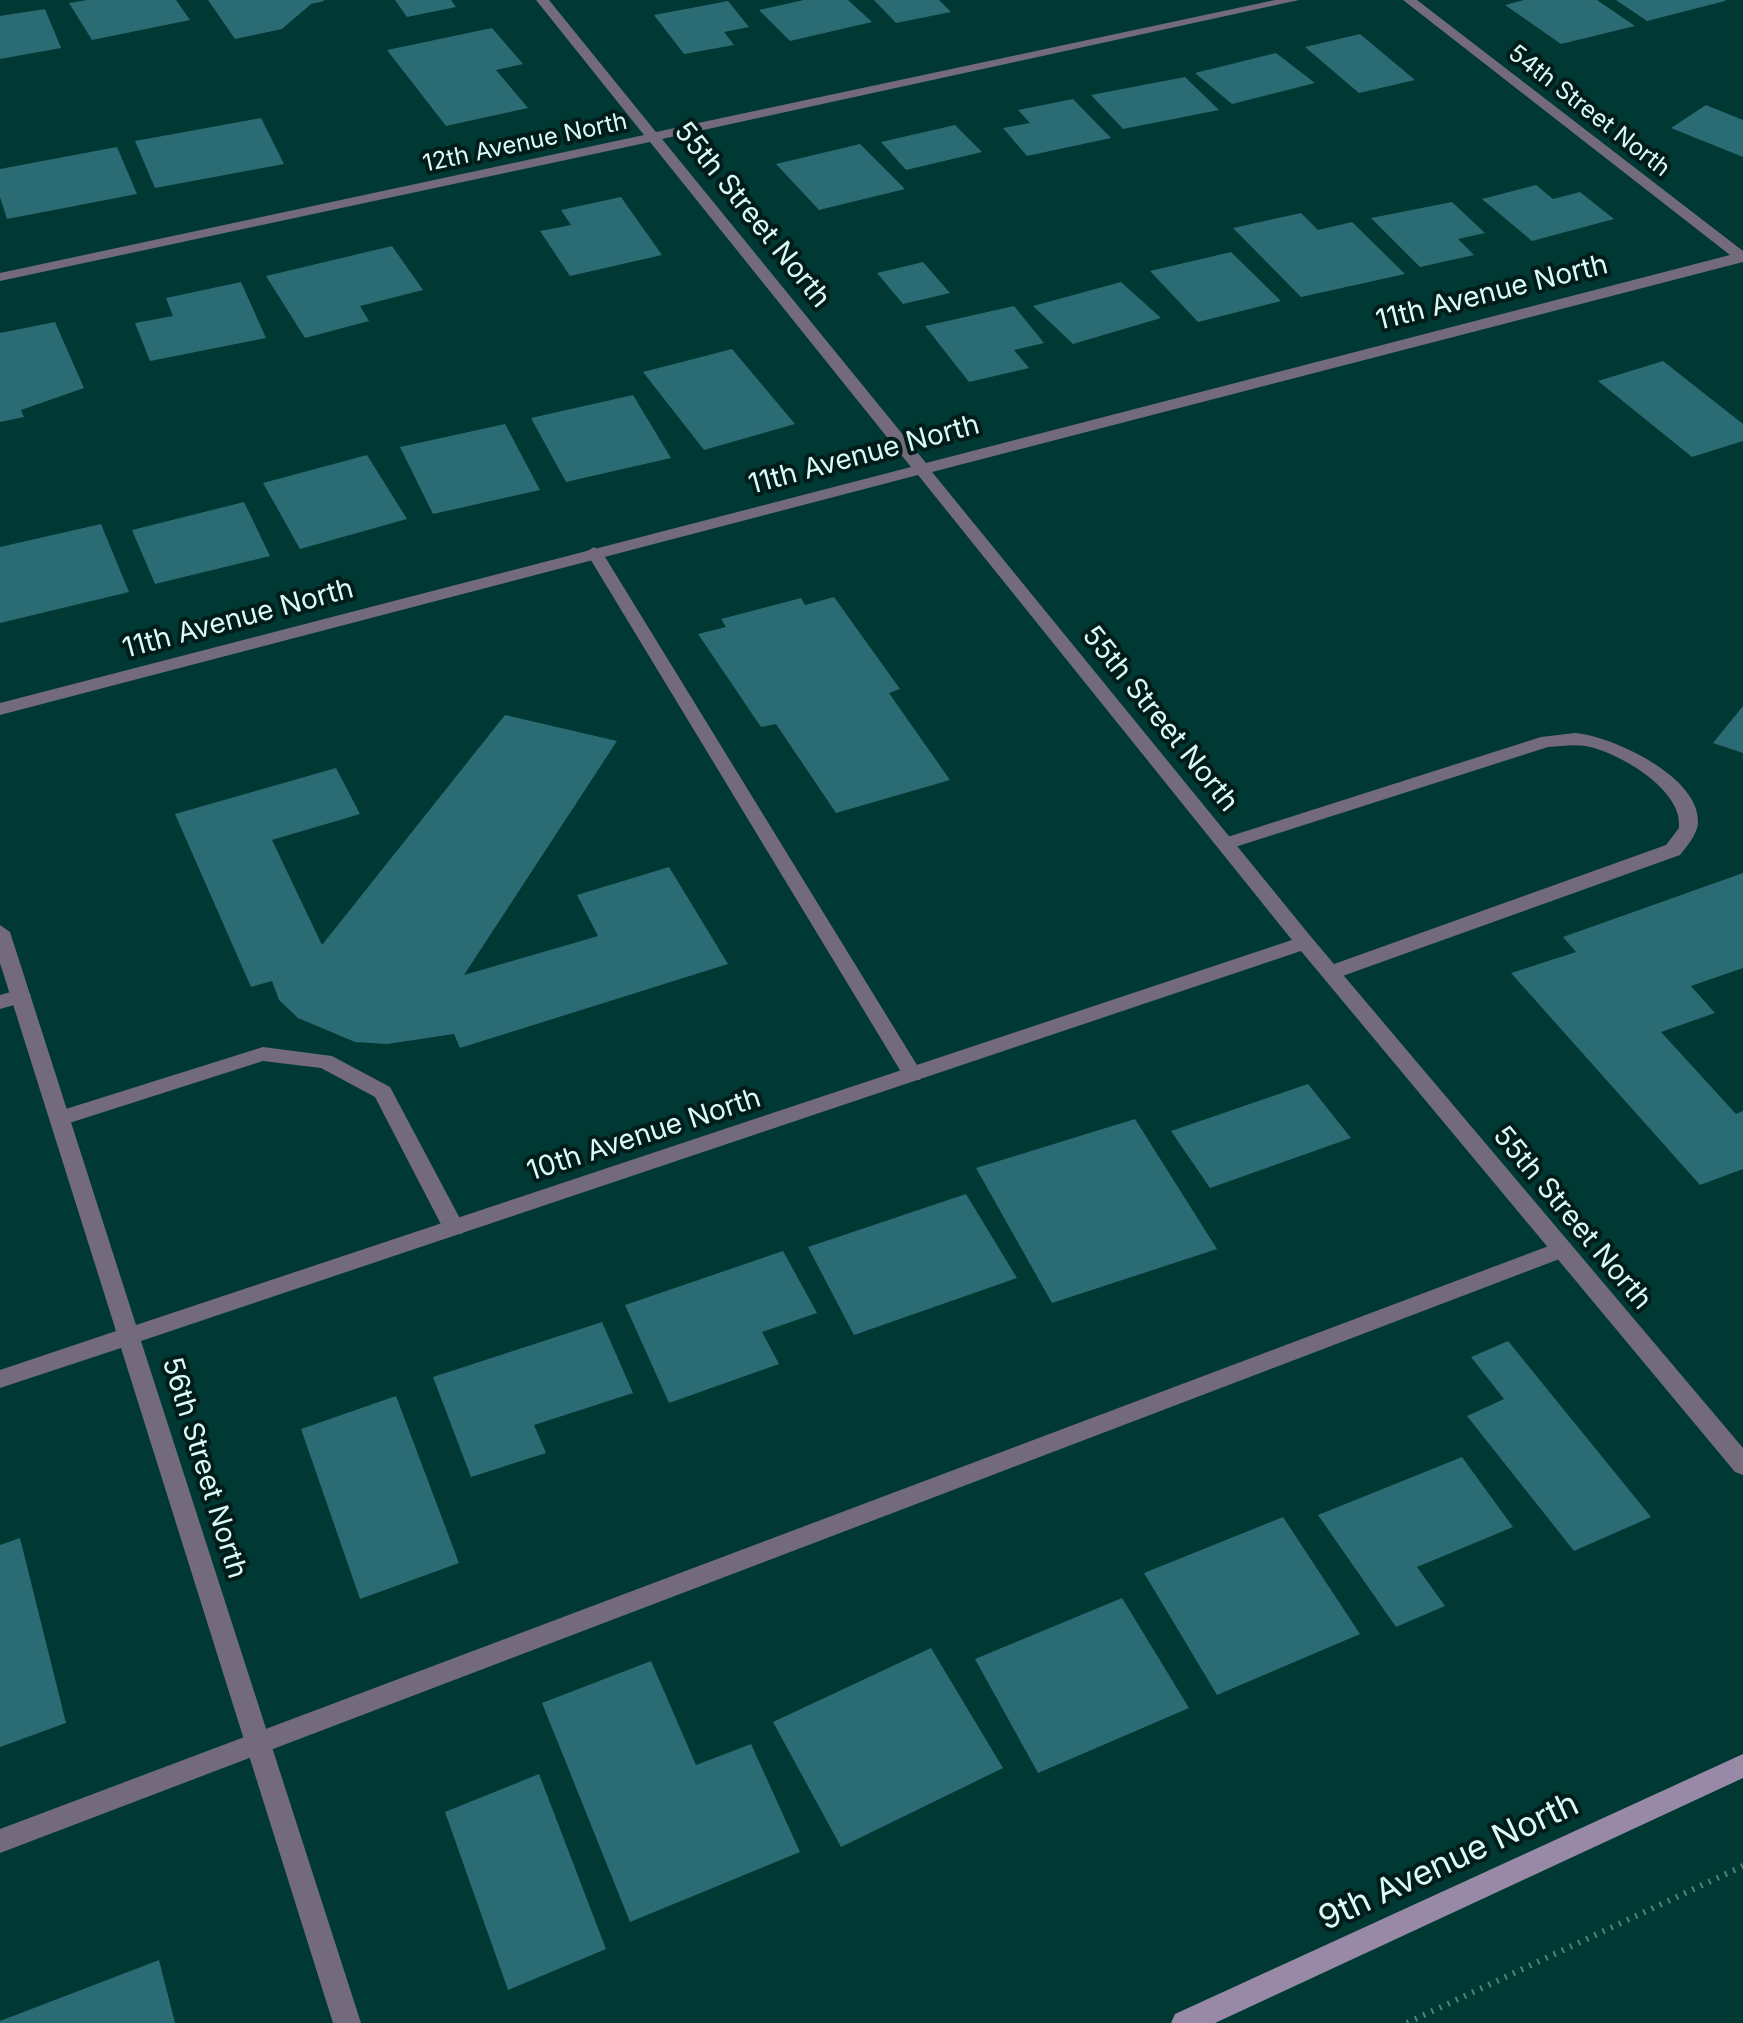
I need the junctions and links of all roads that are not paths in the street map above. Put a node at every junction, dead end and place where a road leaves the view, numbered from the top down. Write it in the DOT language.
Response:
graph roads {
  1 [pos="542,0"];
  2 [pos="1293,0"];
  3 [pos="1409,0"];
  4 [pos="654,139"];
  5 [pos="1742,257"];
  6 [pos="0,277"];
  7 [pos="920,467"];
  8 [pos="594,552"];
  9 [pos="0,709"];
  10 [pos="1225,844"];
  11 [pos="0,932"];
  12 [pos="1305,943"];
  13 [pos="1330,973"];
  14 [pos="10,999"];
  15 [pos="913,1075"];
  16 [pos="60,1118"];
  17 [pos="454,1228"];
  18 [pos="1562,1249"];
  19 [pos="131,1336"];
  20 [pos="0,1379"];
  21 [pos="1743,1465"];
  22 [pos="258,1742"];
  23 [pos="1743,1766"];
  24 [pos="0,1841"];
  25 [pos="347,2023"];
  26 [pos="1185,2023"];
  1 -- 4 [label="street, 55th Street North"];
  2 -- 4 [label="street, 12th Avenue North"];
  3 -- 5 [label="street, 54th Street North"];
  4 -- 6 [label="street, 12th Avenue North"];
  4 -- 7 [label="street, 55th Street North"];
  5 -- 7 [label="street, 11th Avenue North"];
  7 -- 8 [label="street, 11th Avenue North"];
  7 -- 10 [label="street, 55th Street North"];
  8 -- 9 [label="street, 11th Avenue North"];
  8 -- 15 [label="street"];
  10 -- 12 [label="street, 55th Street North"];
  10 -- 13 [label="street"];
  11 -- 14 [label="street, 56th Street North"];
  12 -- 13 [label="street, 55th Street North"];
  12 -- 15 [label="street, 10th Avenue North"];
  13 -- 18 [label="street, 55th Street North"];
  14 -- 16 [label="street, 56th Street North"];
  15 -- 17 [label="street, 10th Avenue North"];
  16 -- 17 [label="street"];
  16 -- 19 [label="street, 56th Street North"];
  17 -- 19 [label="street, 10th Avenue North"];
  18 -- 21 [label="street, 55th Street North"];
  18 -- 22 [label="street"];
  19 -- 20 [label="street, 10th Avenue North"];
  19 -- 22 [label="street, 56th Street North"];
  22 -- 24 [label="street"];
  22 -- 25 [label="street, 56th Street North"];
  23 -- 26 [label="street, 9th Avenue North"];
}
